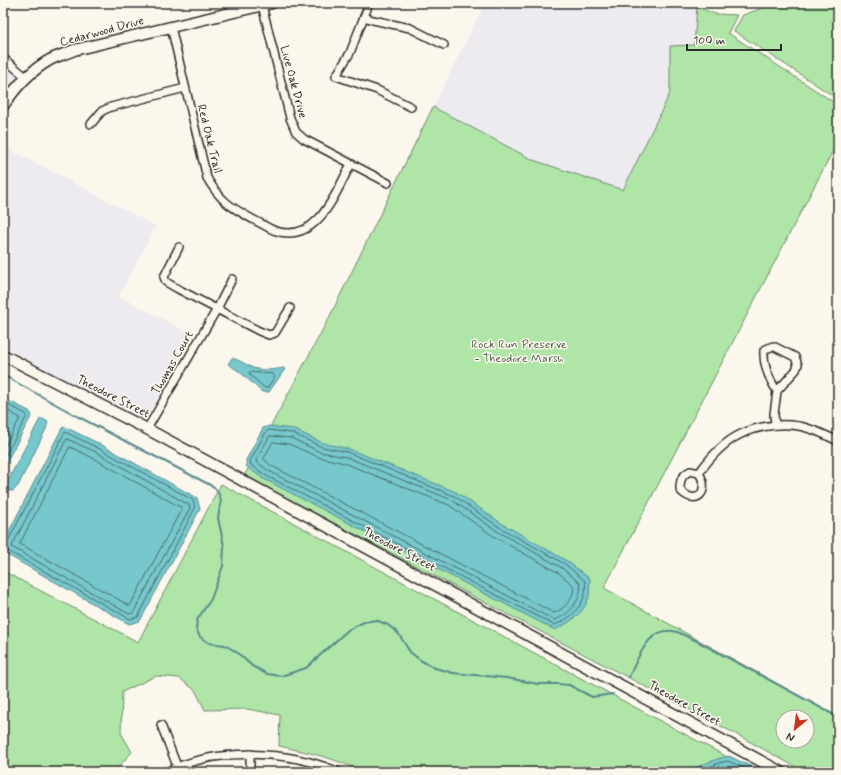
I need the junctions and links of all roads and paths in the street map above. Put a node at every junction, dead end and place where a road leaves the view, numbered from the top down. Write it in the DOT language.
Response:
graph roads {
  1 [pos="368,3"];
  2 [pos="267,4"];
  3 [pos="364,17"];
  4 [pos="171,27"];
  5 [pos="444,45"];
  6 [pos="3,58"];
  7 [pos="26,77"];
  8 [pos="185,88"];
  9 [pos="3,106"];
  10 [pos="411,107"];
  11 [pos="91,124"];
  12 [pos="351,164"];
  13 [pos="388,183"];
  14 [pos="180,247"];
  15 [pos="232,279"];
  16 [pos="290,308"];
  17 [pos="217,309"];
  18 [pos="3,355"];
  19 [pos="777,391"];
  20 [pos="776,426"];
  21 [pos="147,429"];
  22 [pos="838,441"];
  23 [pos="699,473"];
  24 [pos="161,725"];
  25 [pos="250,754"];
  26 [pos="177,766"];
  27 [pos="166,772"];
  28 [pos="250,772"];
  29 [pos="339,772"];
  30 [pos="781,772"];
  1 -- 3 [label="street"];
  2 -- 4 [label="street, Cedarwood Drive"];
  2 -- 12 [label="street, Live Oak Drive"];
  3 -- 5 [label="street"];
  3 -- 10 [label="street"];
  4 -- 7 [label="street, Cedarwood Drive"];
  4 -- 8 [label="street, Red Oak Trail"];
  6 -- 7 [label="street"];
  7 -- 9 [label="street, Cedarwood Drive"];
  8 -- 11 [label="street"];
  8 -- 12 [label="street, Red Oak Trail"];
  12 -- 13 [label="street, Live Oak Drive"];
  14 -- 17 [label="street"];
  15 -- 17 [label="street, Thomas Court"];
  16 -- 17 [label="street"];
  17 -- 21 [label="street, Thomas Court"];
  18 -- 21 [label="street, Theodore Street"];
  19 -- 19 [label="street"];
  19 -- 20 [label="street"];
  20 -- 22 [label="street"];
  20 -- 23 [label="street"];
  21 -- 30 [label="street, Theodore Street"];
  24 -- 26 [label="street"];
  25 -- 26 [label="street"];
  25 -- 28 [label="street"];
  25 -- 29 [label="street"];
  26 -- 27 [label="street"];
}
